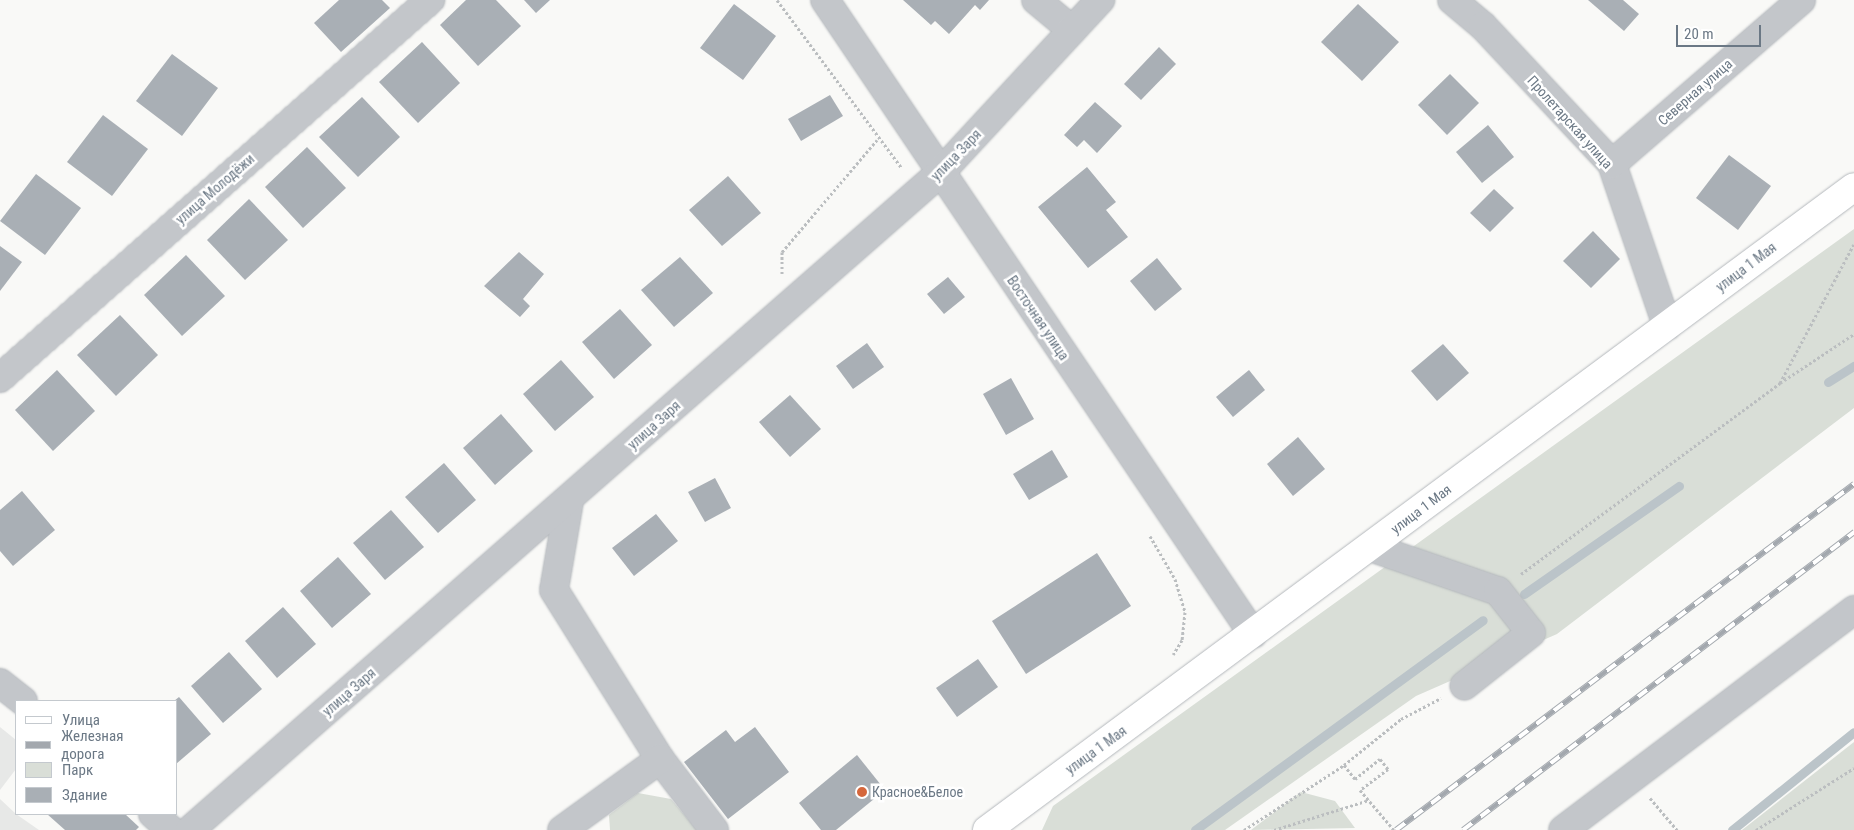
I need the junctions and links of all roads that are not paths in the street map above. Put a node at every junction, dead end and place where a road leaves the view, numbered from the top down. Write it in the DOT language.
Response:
graph roads {
  1 [pos="430,0"];
  2 [pos="825,0"];
  3 [pos="1036,0"];
  4 [pos="1100,0"];
  5 [pos="1452,0"];
  6 [pos="1801,0"];
  7 [pos="1072,30"];
  8 [pos="1612,164"];
  9 [pos="931,181"];
  10 [pos="1854,187"];
  11 [pos="1667,326"];
  12 [pos="0,378"];
  13 [pos="569,502"];
  14 [pos="1370,547"];
  15 [pos="1854,610"];
  16 [pos="1253,634"];
  17 [pos="0,683"];
  18 [pos="1464,686"];
  19 [pos="22,700"];
  20 [pos="660,759"];
  21 [pos="154,815"];
  22 [pos="571,828"];
  23 [pos="171,830"];
  24 [pos="190,830"];
  25 [pos="714,830"];
  26 [pos="988,830"];
  27 [pos="1563,830"];
  1 -- 12 [label="street, улица Молодёжи"];
  2 -- 9 [label="street, Восточная улица"];
  3 -- 7 [label="street"];
  4 -- 7 [label="street, улица Заря"];
  5 -- 8 [label="street, Пролетарская улица"];
  6 -- 8 [label="street, Северная улица"];
  7 -- 9 [label="street, улица Заря"];
  8 -- 11 [label="street, Пролетарская улица"];
  9 -- 13 [label="street, улица Заря"];
  9 -- 16 [label="street, Восточная улица"];
  10 -- 11 [label="main road, улица 1 Мая"];
  11 -- 14 [label="main road, улица 1 Мая"];
  13 -- 20 [label="street"];
  13 -- 24 [label="street, улица Заря"];
  14 -- 16 [label="main road, улица 1 Мая"];
  14 -- 18 [label="street"];
  15 -- 27 [label="street"];
  16 -- 26 [label="main road, улица 1 Мая"];
  17 -- 19 [label="street"];
  20 -- 22 [label="street"];
  20 -- 25 [label="street"];
  21 -- 23 [label="street"];
}
